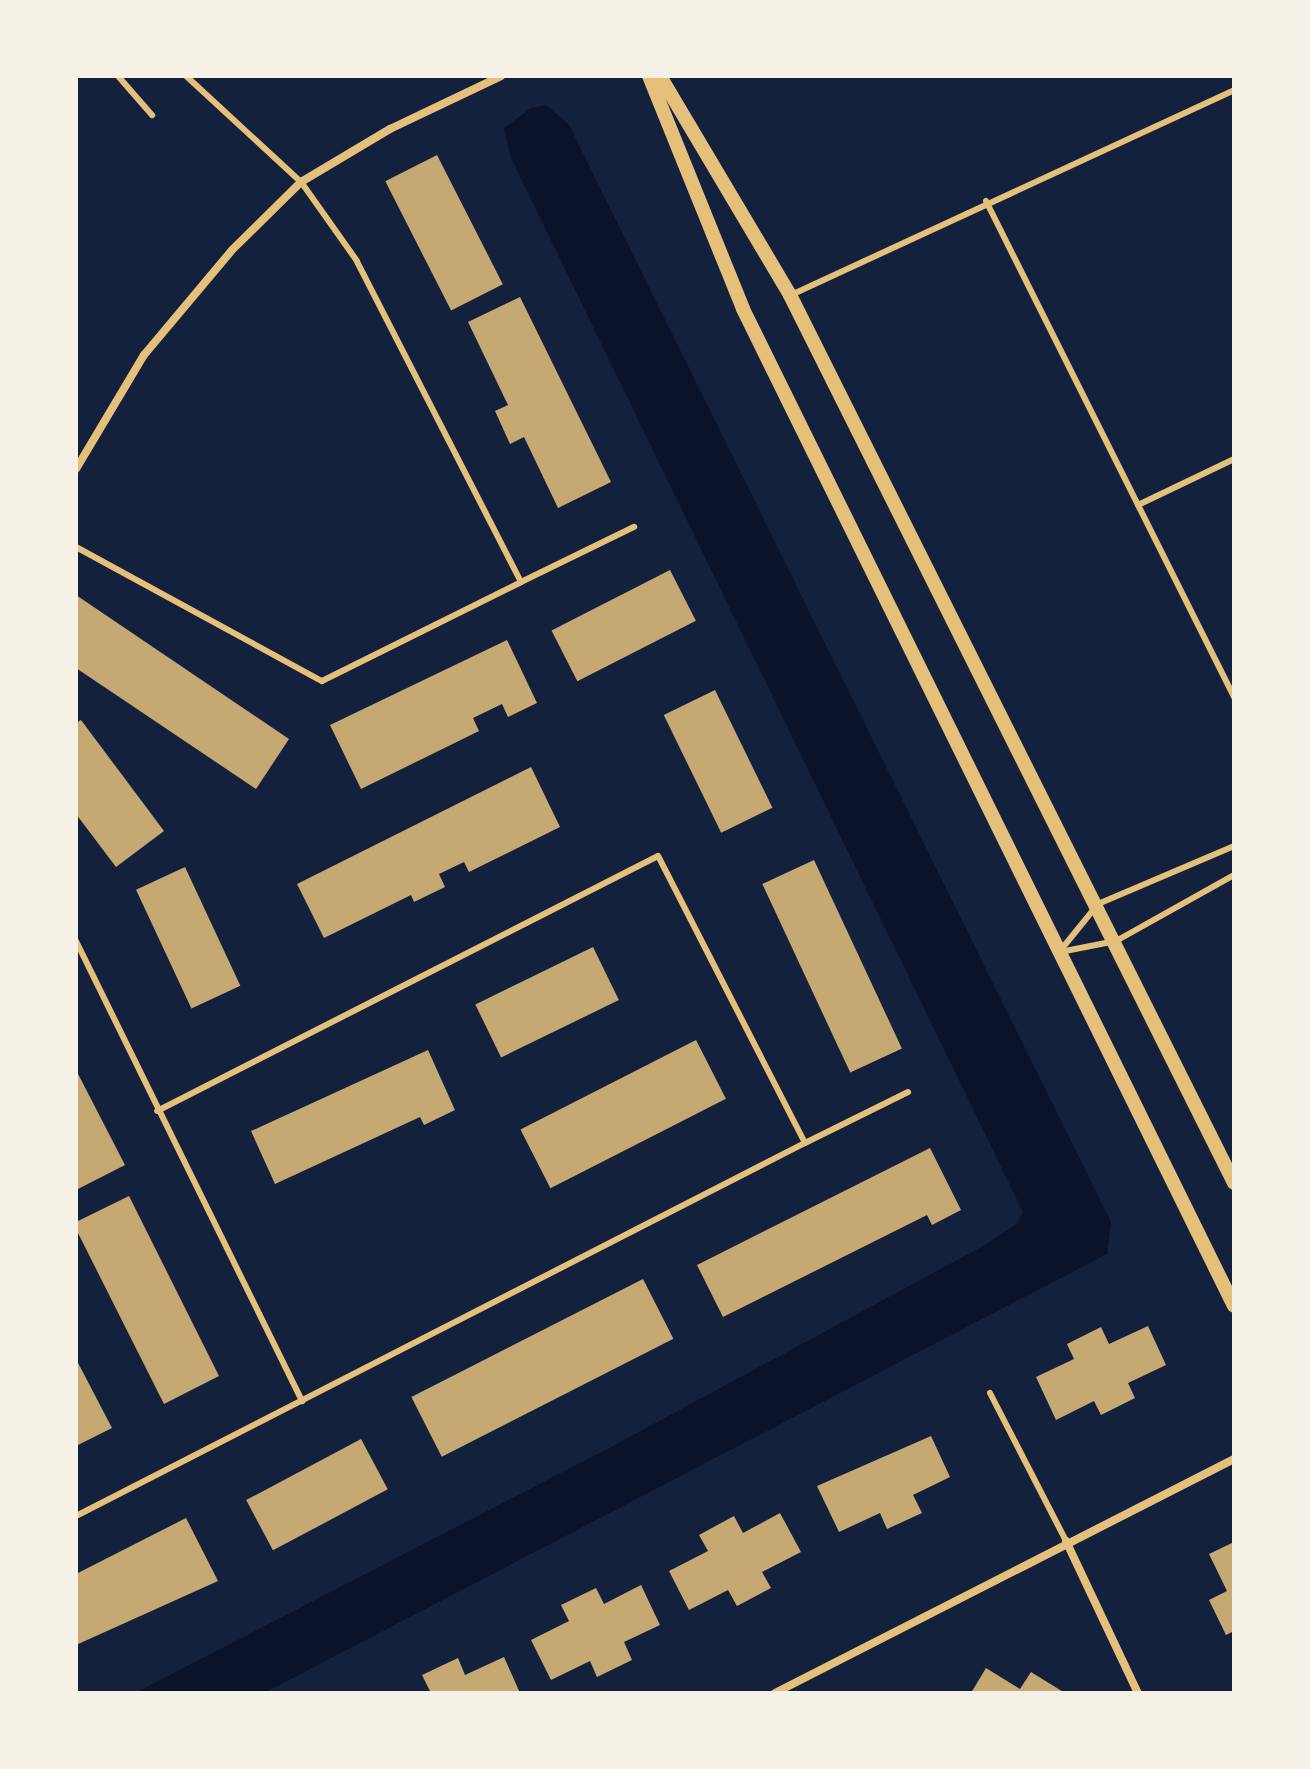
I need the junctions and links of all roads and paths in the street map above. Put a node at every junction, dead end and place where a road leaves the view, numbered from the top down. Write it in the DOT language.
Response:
graph roads {
  1 [pos="118,76"];
  2 [pos="186,76"];
  3 [pos="501,76"];
  4 [pos="649,76"];
  5 [pos="660,76"];
  6 [pos="1234,90"];
  7 [pos="152,115"];
  8 [pos="301,182"];
  9 [pos="986,201"];
  10 [pos="790,295"];
  11 [pos="1234,459"];
  12 [pos="76,469"];
  13 [pos="1138,505"];
  14 [pos="634,527"];
  15 [pos="76,547"];
  16 [pos="521,582"];
  17 [pos="1234,697"];
  18 [pos="1234,846"];
  19 [pos="1234,875"];
  20 [pos="1098,904"];
  21 [pos="76,941"];
  22 [pos="1116,941"];
  23 [pos="1060,952"];
  24 [pos="908,1092"];
  25 [pos="157,1111"];
  26 [pos="805,1143"];
  27 [pos="1234,1183"];
  28 [pos="1234,1306"];
  29 [pos="990,1393"];
  30 [pos="302,1401"];
  31 [pos="1234,1459"];
  32 [pos="76,1516"];
  33 [pos="1066,1541"];
  34 [pos="775,1693"];
  35 [pos="1138,1693"];
  1 -- 7 [label="lane"];
  2 -- 8 [label="lane"];
  3 -- 8 [label="street"];
  4 -- 23 [label="street"];
  5 -- 10 [label="street"];
  6 -- 9 [label="lane"];
  8 -- 12 [label="street"];
  8 -- 16 [label="lane"];
  9 -- 10 [label="lane"];
  9 -- 13 [label="lane"];
  10 -- 20 [label="street"];
  11 -- 13 [label="lane"];
  13 -- 17 [label="lane"];
  14 -- 16 [label="lane"];
  15 -- 16 [label="lane"];
  18 -- 20 [label="lane"];
  19 -- 22 [label="lane"];
  20 -- 22 [label="street"];
  20 -- 23 [label="lane"];
  21 -- 25 [label="lane"];
  22 -- 23 [label="lane"];
  22 -- 27 [label="street"];
  23 -- 28 [label="street"];
  24 -- 26 [label="lane"];
  25 -- 26 [label="lane"];
  25 -- 30 [label="lane"];
  26 -- 30 [label="lane"];
  29 -- 33 [label="lane"];
  30 -- 32 [label="lane"];
  31 -- 33 [label="street"];
  33 -- 34 [label="street"];
  33 -- 35 [label="street"];
}
